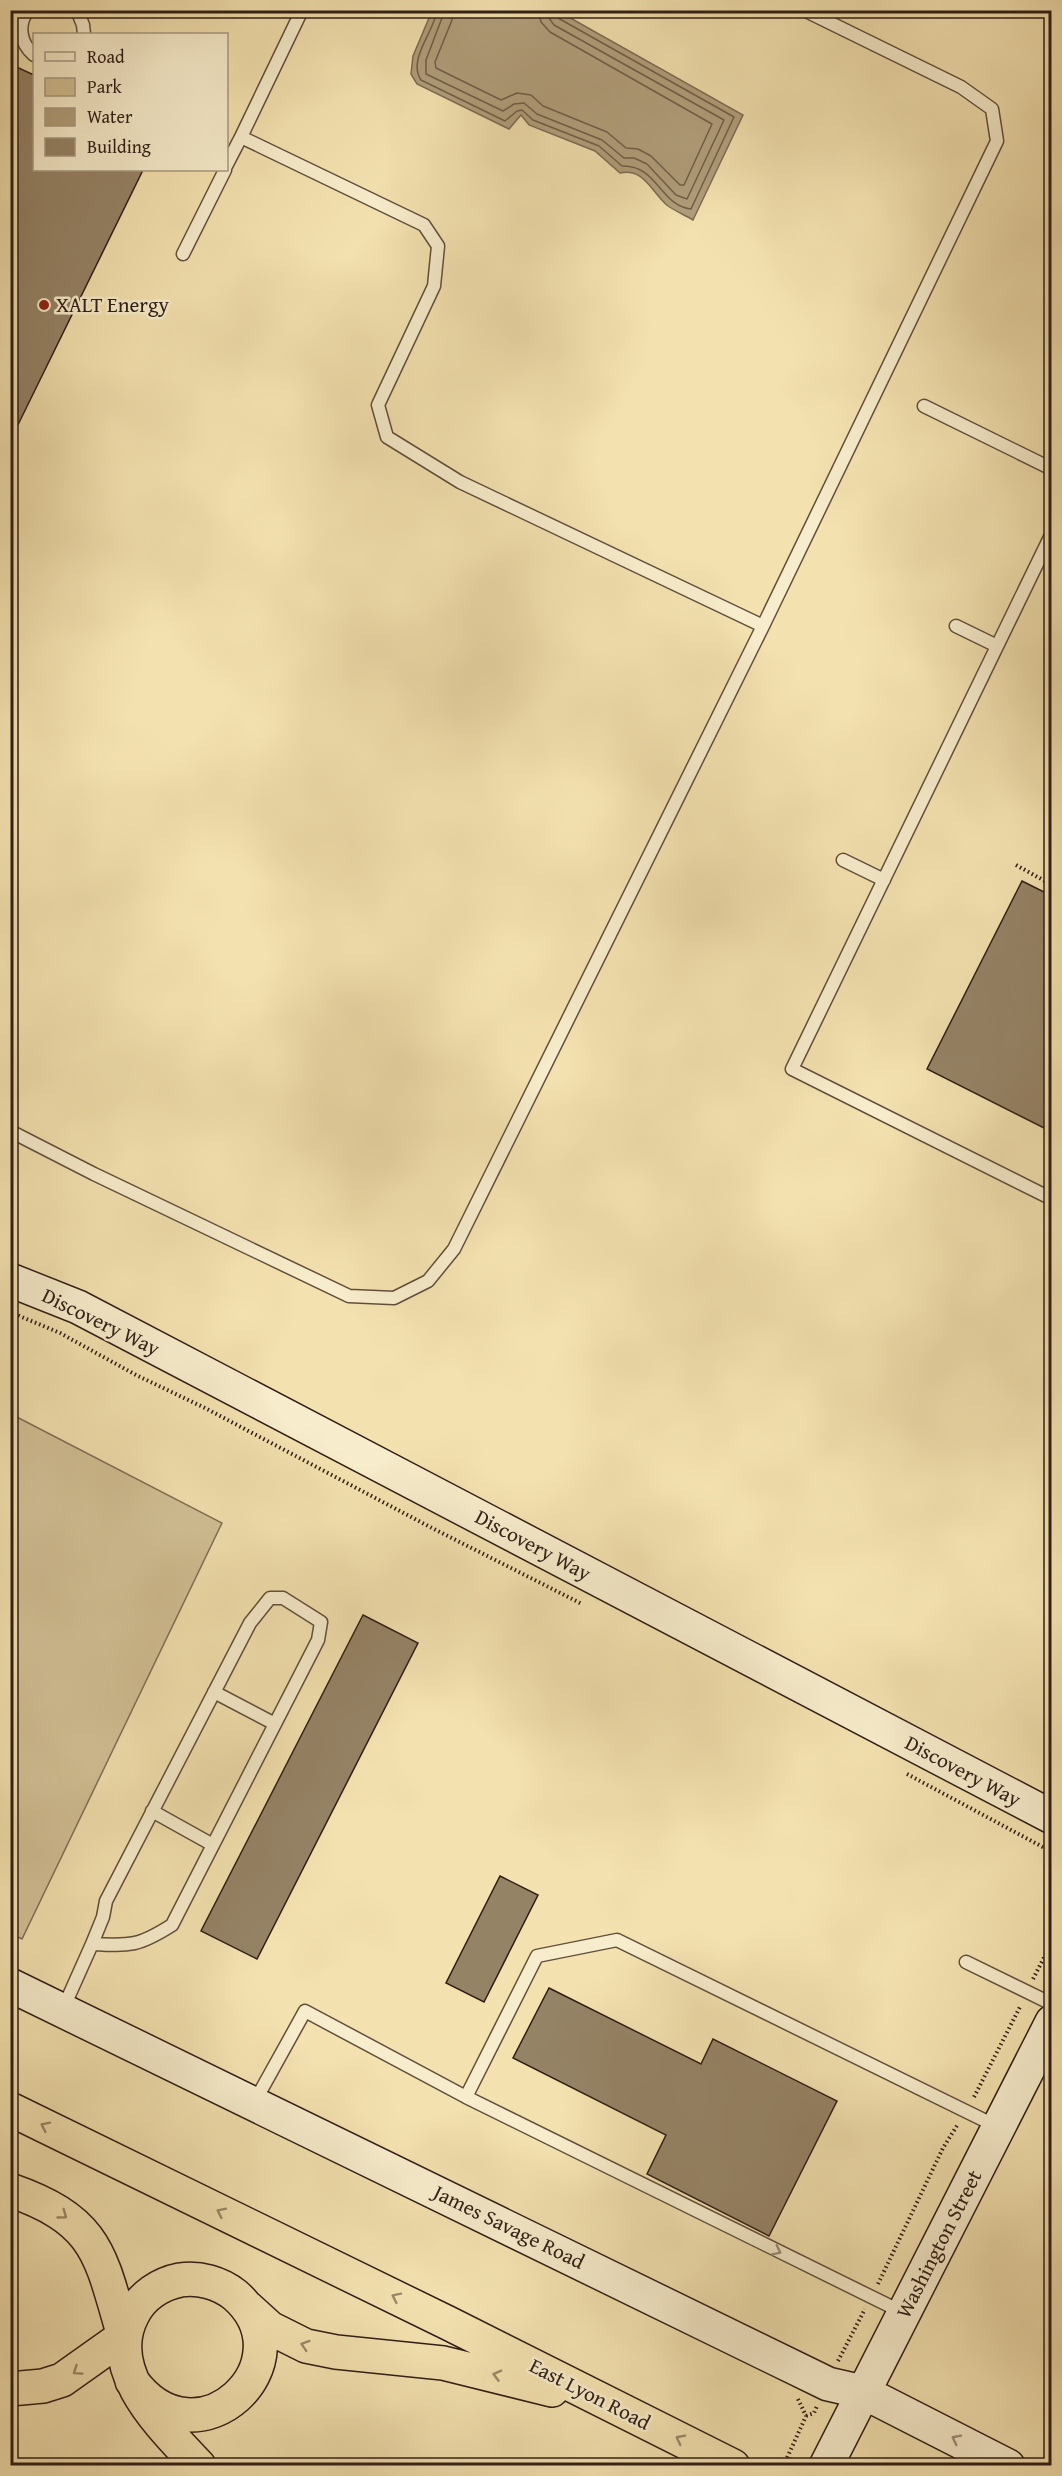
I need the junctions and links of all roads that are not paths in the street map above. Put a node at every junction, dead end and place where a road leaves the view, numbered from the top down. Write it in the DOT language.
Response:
graph roads {
  1 [pos="77,10"];
  2 [pos="302,10"];
  3 [pos="804,10"];
  4 [pos="24,12"];
  5 [pos="84,33"];
  6 [pos="33,54"];
  7 [pos="241,137"];
  8 [pos="228,164"];
  9 [pos="224,171"];
  10 [pos="183,254"];
  11 [pos="924,406"];
  12 [pos="1052,469"];
  13 [pos="1052,533"];
  14 [pos="763,626"];
  15 [pos="957,626"];
  16 [pos="997,646"];
  17 [pos="843,860"];
  18 [pos="884,880"];
  19 [pos="10,1131"];
  20 [pos="1052,1199"];
  21 [pos="10,1281"];
  22 [pos="214,1692"];
  23 [pos="275,1724"];
  24 [pos="152,1811"];
  25 [pos="1052,1817"];
  26 [pos="213,1845"];
  27 [pos="92,1944"];
  28 [pos="966,1962"];
  29 [pos="10,1985"];
  30 [pos="1052,2004"];
  31 [pos="62,2010"];
  32 [pos="1052,2022"];
  33 [pos="466,2097"];
  34 [pos="254,2103"];
  35 [pos="10,2109"];
  36 [pos="998,2127"];
  37 [pos="10,2190"];
  38 [pos="243,2303"];
  39 [pos="904,2313"];
  40 [pos="124,2336"];
  41 [pos="132,2380"];
  42 [pos="10,2389"];
  43 [pos="863,2392"];
  44 [pos="595,2397"];
  45 [pos="199,2466"];
  46 [pos="733,2466"];
  47 [pos="826,2466"];
  48 [pos="1008,2466"];
  1 -- 5 [label="lane"];
  2 -- 7 [label="lane"];
  3 -- 14 [label="lane"];
  4 -- 6 [label="lane"];
  7 -- 8 [label="lane"];
  7 -- 14 [label="lane"];
  9 -- 10 [label="lane"];
  11 -- 12 [label="lane"];
  13 -- 16 [label="lane"];
  14 -- 19 [label="lane"];
  15 -- 16 [label="lane"];
  16 -- 18 [label="lane"];
  17 -- 18 [label="lane"];
  18 -- 20 [label="lane"];
  21 -- 25 [label="street, Discovery Way"];
  22 -- 23 [label="lane"];
  22 -- 23 [label="lane"];
  22 -- 24 [label="lane"];
  23 -- 26 [label="lane"];
  24 -- 26 [label="lane"];
  24 -- 27 [label="lane"];
  26 -- 27 [label="lane"];
  27 -- 31 [label="lane"];
  28 -- 30 [label="lane"];
  29 -- 31 [label="street, James Savage Road"];
  31 -- 34 [label="street, James Savage Road"];
  32 -- 36 [label="street, Washington Street"];
  33 -- 34 [label="lane"];
  33 -- 36 [label="lane"];
  33 -- 39 [label="lane, one-way"];
  34 -- 43 [label="street, James Savage Road"];
  44 -- 35 [label="highway, East Lyon Road, one-way"];
  36 -- 39 [label="street, Washington Street"];
  37 -- 40 [label="highway, one-way"];
  38 -- 40 [label="highway"];
  38 -- 41 [label="highway"];
  44 -- 38 [label="highway, one-way"];
  39 -- 43 [label="street, Washington Street"];
  40 -- 41 [label="highway"];
  40 -- 42 [label="highway, one-way"];
  41 -- 45 [label="highway"];
  43 -- 47 [label="street, Washington Street"];
  48 -- 43 [label="street, James Savage Road, one-way"];
  46 -- 44 [label="highway, East Lyon Road, one-way"];
}
